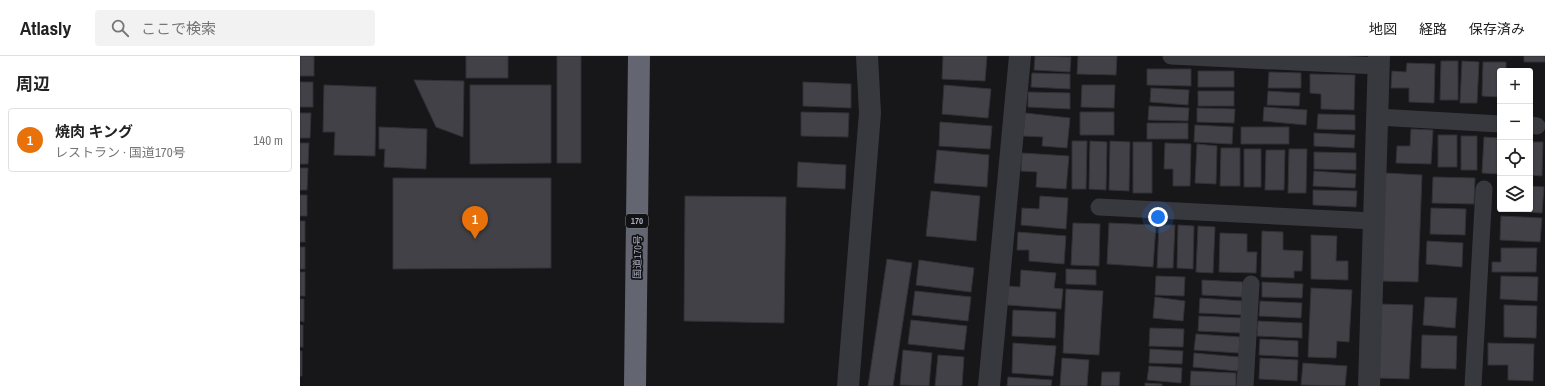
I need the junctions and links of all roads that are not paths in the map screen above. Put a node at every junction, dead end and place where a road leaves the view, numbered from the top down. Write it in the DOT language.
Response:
graph roads {
  1 [pos="639,56"];
  2 [pos="867,56"];
  3 [pos="1020,56"];
  4 [pos="1171,56"];
  5 [pos="1378,61"];
  6 [pos="1377,117"];
  7 [pos="1497,124"];
  8 [pos="1484,189"];
  9 [pos="1098,207"];
  10 [pos="1373,221"];
  11 [pos="1251,284"];
  12 [pos="635,386"];
  13 [pos="848,386"];
  14 [pos="989,386"];
  15 [pos="1245,386"];
  16 [pos="1369,386"];
  17 [pos="1473,386"];
  1 -- 12 [label="highway, 国道170号 / 170"];
  2 -- 13 [label="street"];
  3 -- 14 [label="street"];
  4 -- 5 [label="lane"];
  5 -- 6 [label="street"];
  6 -- 7 [label="lane"];
  6 -- 10 [label="street"];
  8 -- 17 [label="lane"];
  9 -- 10 [label="lane"];
  10 -- 16 [label="street"];
  11 -- 15 [label="lane"];
}
